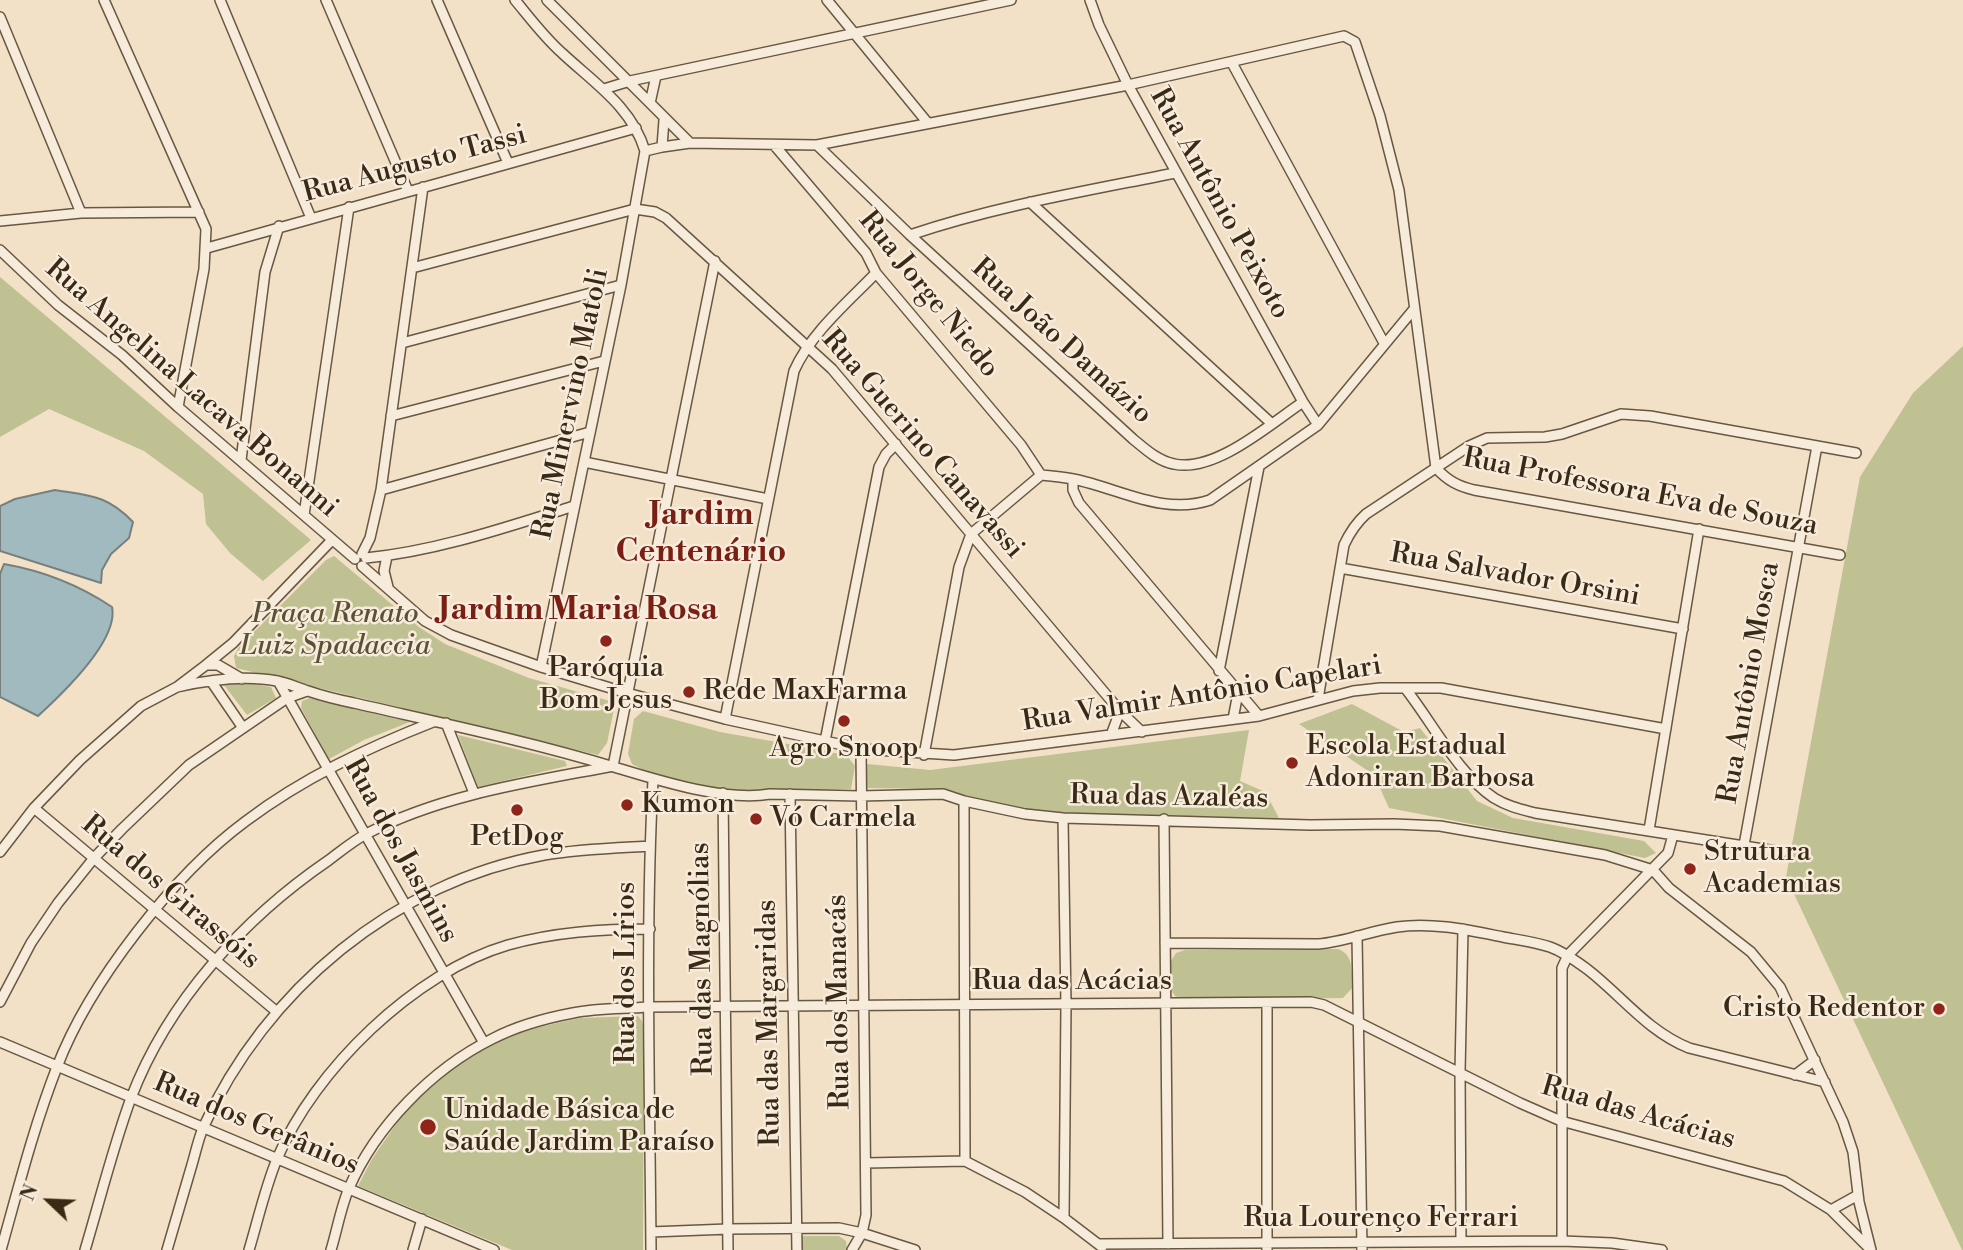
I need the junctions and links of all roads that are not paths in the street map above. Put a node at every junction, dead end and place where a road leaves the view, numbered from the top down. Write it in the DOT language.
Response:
graph roads {
  1 [pos="104,0"];
  2 [pos="220,0"];
  3 [pos="326,0"];
  4 [pos="437,0"];
  5 [pos="515,0"];
  6 [pos="547,0"];
  7 [pos="827,0"];
  8 [pos="1011,0"];
  9 [pos="1090,0"];
  10 [pos="0,17"];
  11 [pos="856,33"];
  12 [pos="1232,62"];
  13 [pos="656,76"];
  14 [pos="630,81"];
  15 [pos="1128,85"];
  16 [pos="604,89"];
  17 [pos="650,103"];
  18 [pos="664,120"];
  19 [pos="927,122"];
  20 [pos="636,128"];
  21 [pos="690,143"];
  22 [pos="817,145"];
  23 [pos="775,146"];
  24 [pos="662,147"];
  25 [pos="645,151"];
  26 [pos="508,163"];
  27 [pos="1175,173"];
  28 [pos="423,187"];
  29 [pos="408,191"];
  30 [pos="1030,202"];
  31 [pos="349,207"];
  32 [pos="635,209"];
  33 [pos="199,212"];
  34 [pos="81,213"];
  35 [pos="311,218"];
  36 [pos="0,221"];
  37 [pos="279,226"];
  38 [pos="910,235"];
  39 [pos="207,248"];
  40 [pos="0,250"];
  41 [pos="715,261"];
  42 [pos="412,268"];
  43 [pos="876,273"];
  44 [pos="621,285"];
  45 [pos="1414,309"];
  46 [pos="402,343"];
  47 [pos="1384,343"];
  48 [pos="808,347"];
  49 [pos="604,361"];
  50 [pos="1303,402"];
  51 [pos="178,407"];
  52 [pos="391,416"];
  53 [pos="1271,423"];
  54 [pos="1318,425"];
  55 [pos="590,432"];
  56 [pos="896,444"];
  57 [pos="1817,446"];
  58 [pos="1856,453"];
  59 [pos="241,460"];
  60 [pos="584,462"];
  61 [pos="1259,467"];
  62 [pos="1436,468"];
  63 [pos="1041,475"];
  64 [pos="671,479"];
  65 [pos="1073,479"];
  66 [pos="381,490"];
  67 [pos="768,499"];
  68 [pos="575,506"];
  69 [pos="304,515"];
  70 [pos="1699,529"];
  71 [pos="971,534"];
  72 [pos="331,541"];
  73 [pos="1798,548"];
  74 [pos="1840,555"];
  75 [pos="387,556"];
  76 [pos="361,559"];
  77 [pos="1340,568"];
  78 [pos="389,589"];
  79 [pos="1683,629"];
  80 [pos="233,643"];
  81 [pos="218,664"];
  82 [pos="206,665"];
  83 [pos="541,667"];
  84 [pos="1219,671"];
  85 [pos="243,679"];
  86 [pos="211,681"];
  87 [pos="278,681"];
  88 [pos="200,682"];
  89 [pos="177,687"];
  90 [pos="1405,688"];
  91 [pos="307,691"];
  92 [pos="627,693"];
  93 [pos="1238,693"];
  94 [pos="287,698"];
  95 [pos="1318,699"];
  96 [pos="1120,711"];
  97 [pos="1259,716"];
  98 [pos="725,719"];
  99 [pos="1234,719"];
  100 [pos="435,721"];
  101 [pos="446,723"];
  102 [pos="243,728"];
  103 [pos="1666,729"];
  104 [pos="1142,732"];
  105 [pos="1111,735"];
  106 [pos="825,741"];
  107 [pos="861,749"];
  108 [pos="924,755"];
  109 [pos="613,766"];
  110 [pos="327,769"];
  111 [pos="653,780"];
  112 [pos="474,793"];
  113 [pos="723,793"];
  114 [pos="790,794"];
  115 [pos="860,796"];
  116 [pos="964,801"];
  117 [pos="34,808"];
  118 [pos="1063,818"];
  119 [pos="1164,819"];
  120 [pos="1649,830"];
  121 [pos="366,834"];
  122 [pos="1673,835"];
  123 [pos="1744,845"];
  124 [pos="650,846"];
  125 [pos="0,852"];
  126 [pos="1782,852"];
  127 [pos="94,858"];
  128 [pos="1653,870"];
  129 [pos="405,905"];
  130 [pos="155,910"];
  131 [pos="650,929"];
  132 [pos="1463,929"];
  133 [pos="1357,936"];
  134 [pos="1165,943"];
  135 [pos="1568,955"];
  136 [pos="214,961"];
  137 [pos="444,975"];
  138 [pos="0,1002"];
  139 [pos="1165,1004"];
  140 [pos="1266,1004"];
  141 [pos="966,1005"];
  142 [pos="1066,1005"];
  143 [pos="648,1007"];
  144 [pos="793,1007"];
  145 [pos="863,1007"];
  146 [pos="727,1008"];
  147 [pos="277,1012"];
  148 [pos="1360,1023"];
  149 [pos="0,1042"];
  150 [pos="484,1044"];
  151 [pos="1815,1060"];
  152 [pos="57,1066"];
  153 [pos="1460,1072"];
  154 [pos="1795,1075"];
  155 [pos="1825,1082"];
  156 [pos="131,1098"];
  157 [pos="1561,1121"];
  158 [pos="203,1129"];
  159 [pos="277,1160"];
  160 [pos="965,1161"];
  161 [pos="866,1163"];
  162 [pos="349,1189"];
  163 [pos="1858,1195"];
  164 [pos="1830,1210"];
  165 [pos="1064,1217"];
  166 [pos="422,1220"];
  167 [pos="796,1228"];
  168 [pos="728,1229"];
  169 [pos="651,1232"];
  170 [pos="862,1233"];
  171 [pos="1461,1241"];
  172 [pos="1562,1241"];
  173 [pos="1168,1244"];
  174 [pos="1267,1246"];
  175 [pos="1362,1246"];
  176 [pos="1102,1247"];
  177 [pos="1,1250"];
  178 [pos="85,1250"];
  179 [pos="167,1250"];
  180 [pos="249,1250"];
  181 [pos="331,1250"];
  182 [pos="413,1250"];
  183 [pos="494,1250"];
  184 [pos="651,1250"];
  185 [pos="729,1250"];
  186 [pos="797,1250"];
  187 [pos="852,1250"];
  188 [pos="915,1250"];
  189 [pos="1662,1250"];
  190 [pos="1871,1250"];
  1 -- 33 [label="street"];
  2 -- 35 [label="street"];
  3 -- 29 [label="street"];
  4 -- 26 [label="street"];
  5 -- 16 [label="street"];
  6 -- 14 [label="street"];
  7 -- 11 [label="street"];
  8 -- 11 [label="street"];
  9 -- 15 [label="street, Rua Antônio Peixoto"];
  10 -- 34 [label="street"];
  11 -- 13 [label="street"];
  11 -- 19 [label="street"];
  12 -- 15 [label="street"];
  12 -- 45 [label="street"];
  12 -- 47 [label="street"];
  13 -- 14 [label="street"];
  13 -- 17 [label="street"];
  14 -- 16 [label="street"];
  14 -- 17 [label="street"];
  15 -- 19 [label="street"];
  15 -- 27 [label="street, Rua Antônio Peixoto"];
  16 -- 20 [label="street"];
  17 -- 18 [label="street"];
  18 -- 21 [label="street"];
  18 -- 24 [label="street"];
  19 -- 22 [label="street"];
  20 -- 25 [label="street"];
  20 -- 26 [label="street, Rua Augusto Tassi"];
  21 -- 23 [label="street"];
  21 -- 24 [label="street"];
  22 -- 23 [label="street"];
  22 -- 38 [label="street, Rua João Damázio"];
  23 -- 43 [label="street, Rua Jorge Niedo"];
  24 -- 25 [label="street"];
  25 -- 32 [label="street, Rua Minervino Matoli"];
  26 -- 28 [label="street, Rua Augusto Tassi"];
  27 -- 30 [label="street"];
  27 -- 50 [label="street, Rua Antônio Peixoto"];
  28 -- 29 [label="street, Rua Augusto Tassi"];
  28 -- 42 [label="street"];
  29 -- 31 [label="street, Rua Augusto Tassi"];
  30 -- 38 [label="street"];
  30 -- 53 [label="street"];
  31 -- 35 [label="street, Rua Augusto Tassi"];
  31 -- 69 [label="street"];
  32 -- 41 [label="street, Rua Guerino Canavassi"];
  32 -- 42 [label="street"];
  32 -- 44 [label="street, Rua Minervino Matoli"];
  33 -- 34 [label="street"];
  33 -- 39 [label="street"];
  34 -- 36 [label="street"];
  35 -- 37 [label="street, Rua Augusto Tassi"];
  37 -- 39 [label="street, Rua Augusto Tassi"];
  37 -- 59 [label="street"];
  38 -- 53 [label="street, Rua João Damázio"];
  39 -- 51 [label="street"];
  40 -- 51 [label="street, Rua Angelina Lacava Bonanni"];
  41 -- 48 [label="street, Rua Guerino Canavassi"];
  41 -- 64 [label="street"];
  42 -- 46 [label="street"];
  43 -- 48 [label="street"];
  43 -- 63 [label="street, Rua Jorge Niedo"];
  44 -- 46 [label="street"];
  44 -- 49 [label="street, Rua Minervino Matoli"];
  45 -- 47 [label="street"];
  45 -- 62 [label="street"];
  46 -- 52 [label="street"];
  47 -- 54 [label="street"];
  48 -- 56 [label="street, Rua Guerino Canavassi"];
  48 -- 67 [label="street"];
  49 -- 52 [label="street"];
  49 -- 55 [label="street, Rua Minervino Matoli"];
  50 -- 53 [label="street, Rua João Damázio"];
  50 -- 54 [label="street, Rua Antônio Peixoto"];
  51 -- 59 [label="street, Rua Angelina Lacava Bonanni"];
  52 -- 66 [label="street"];
  54 -- 61 [label="street"];
  55 -- 60 [label="street, Rua Minervino Matoli"];
  55 -- 66 [label="street"];
  56 -- 71 [label="street, Rua Guerino Canavassi"];
  56 -- 106 [label="street"];
  57 -- 58 [label="street"];
  57 -- 62 [label="street"];
  57 -- 73 [label="street, Rua Antônio Mosca"];
  59 -- 69 [label="street, Rua Angelina Lacava Bonanni"];
  60 -- 64 [label="street"];
  60 -- 68 [label="street, Rua Minervino Matoli"];
  61 -- 65 [label="street"];
  61 -- 84 [label="street"];
  62 -- 70 [label="street, Rua Professora Eva de Souza"];
  62 -- 77 [label="street"];
  63 -- 65 [label="street"];
  63 -- 71 [label="street"];
  64 -- 67 [label="street"];
  64 -- 92 [label="street"];
  65 -- 84 [label="street"];
  66 -- 76 [label="street"];
  67 -- 98 [label="street"];
  68 -- 75 [label="street"];
  68 -- 83 [label="street, Rua Minervino Matoli"];
  69 -- 72 [label="street, Rua Angelina Lacava Bonanni"];
  70 -- 73 [label="street, Rua Professora Eva de Souza"];
  70 -- 79 [label="street"];
  71 -- 96 [label="street, Rua Guerino Canavassi"];
  71 -- 108 [label="street"];
  72 -- 76 [label="street, Rua Angelina Lacava Bonanni"];
  72 -- 80 [label="street"];
  73 -- 74 [label="street, Rua Professora Eva de Souza"];
  73 -- 123 [label="street, Rua Antônio Mosca"];
  75 -- 76 [label="street"];
  75 -- 78 [label="street"];
  76 -- 78 [label="street, Rua Valmir Antônio Capelari"];
  77 -- 79 [label="street, Rua Salvador Orsini"];
  77 -- 95 [label="street"];
  78 -- 83 [label="street, Rua Valmir Antônio Capelari"];
  79 -- 103 [label="street"];
  80 -- 81 [label="street"];
  80 -- 82 [label="street, Rua das Azaléas"];
  81 -- 82 [label="street"];
  81 -- 85 [label="street, Rua das Azaléas"];
  81 -- 88 [label="street"];
  82 -- 89 [label="street, Rua das Azaléas"];
  83 -- 92 [label="street, Rua Valmir Antônio Capelari"];
  84 -- 93 [label="street"];
  85 -- 86 [label="street, Rua das Azaléas"];
  85 -- 87 [label="street, Rua das Azaléas"];
  86 -- 88 [label="street, Rua das Azaléas"];
  86 -- 102 [label="street"];
  87 -- 91 [label="street, Rua das Azaléas"];
  87 -- 94 [label="street, Rua dos Jasmins"];
  88 -- 89 [label="street, Rua das Azaléas"];
  89 -- 117 [label="street, Rua das Azaléas"];
  90 -- 95 [label="street, Rua Valmir Antônio Capelari"];
  90 -- 103 [label="street"];
  90 -- 120 [label="street, Rua Valmir Antônio Capelari"];
  91 -- 94 [label="street"];
  91 -- 100 [label="street, Rua das Azaléas"];
  92 -- 98 [label="street, Rua Valmir Antônio Capelari"];
  92 -- 109 [label="street"];
  93 -- 97 [label="street"];
  93 -- 99 [label="street"];
  94 -- 102 [label="street"];
  94 -- 110 [label="street, Rua dos Jasmins"];
  95 -- 97 [label="street, Rua Valmir Antônio Capelari"];
  96 -- 104 [label="street, Rua Guerino Canavassi"];
  96 -- 105 [label="street"];
  97 -- 99 [label="street, Rua Valmir Antônio Capelari"];
  98 -- 106 [label="street, Rua Valmir Antônio Capelari"];
  99 -- 104 [label="street, Rua Valmir Antônio Capelari"];
  100 -- 101 [label="street, Rua das Azaléas"];
  100 -- 110 [label="street"];
  101 -- 109 [label="street, Rua das Azaléas"];
  101 -- 112 [label="street"];
  102 -- 127 [label="street"];
  103 -- 120 [label="street"];
  104 -- 105 [label="street, Rua Valmir Antônio Capelari"];
  105 -- 108 [label="street, Rua Valmir Antônio Capelari"];
  106 -- 107 [label="street, Rua Valmir Antônio Capelari"];
  107 -- 108 [label="street, Rua Valmir Antônio Capelari"];
  107 -- 115 [label="street, Rua dos Manacás"];
  109 -- 111 [label="street, Rua das Azaléas"];
  109 -- 112 [label="street"];
  110 -- 121 [label="street, Rua dos Jasmins"];
  110 -- 130 [label="street"];
  111 -- 113 [label="street, Rua das Azaléas"];
  111 -- 124 [label="street, Rua dos Lírios"];
  112 -- 121 [label="street"];
  113 -- 114 [label="street, Rua das Azaléas"];
  113 -- 146 [label="street, Rua das Magnólias"];
  114 -- 115 [label="street, Rua das Azaléas"];
  114 -- 144 [label="street, Rua das Margaridas"];
  115 -- 116 [label="street, Rua das Azaléas"];
  115 -- 145 [label="street, Rua dos Manacás"];
  116 -- 118 [label="street, Rua das Azaléas"];
  116 -- 141 [label="street"];
  117 -- 125 [label="street, Rua das Azaléas"];
  117 -- 127 [label="street, Rua dos Girassóis"];
  118 -- 119 [label="street, Rua das Azaléas"];
  118 -- 142 [label="street"];
  119 -- 128 [label="street, Rua das Azaléas"];
  119 -- 134 [label="street"];
  120 -- 122 [label="street, Rua Valmir Antônio Capelari"];
  121 -- 129 [label="street, Rua dos Jasmins"];
  121 -- 136 [label="street"];
  122 -- 123 [label="street, Rua Valmir Antônio Capelari"];
  122 -- 128 [label="street"];
  123 -- 126 [label="street, Rua Valmir Antônio Capelari"];
  124 -- 129 [label="street"];
  124 -- 131 [label="street, Rua dos Lírios"];
  127 -- 130 [label="street, Rua dos Girassóis"];
  127 -- 138 [label="street"];
  128 -- 135 [label="street"];
  128 -- 151 [label="street, Rua das Azaléas"];
  129 -- 137 [label="street, Rua dos Jasmins"];
  129 -- 147 [label="street"];
  130 -- 136 [label="street, Rua dos Girassóis"];
  130 -- 152 [label="street"];
  131 -- 137 [label="street"];
  131 -- 143 [label="street, Rua dos Lírios"];
  132 -- 133 [label="street"];
  132 -- 135 [label="street"];
  132 -- 153 [label="street"];
  133 -- 134 [label="street"];
  133 -- 148 [label="street"];
  134 -- 139 [label="street"];
  135 -- 154 [label="street"];
  135 -- 157 [label="street"];
  136 -- 147 [label="street, Rua dos Girassóis"];
  136 -- 156 [label="street"];
  137 -- 150 [label="street, Rua dos Jasmins"];
  137 -- 159 [label="street"];
  139 -- 140 [label="street, Rua das Acácias"];
  139 -- 142 [label="street, Rua das Acácias"];
  139 -- 173 [label="street"];
  140 -- 148 [label="street, Rua das Acácias"];
  140 -- 174 [label="street"];
  141 -- 142 [label="street, Rua das Acácias"];
  141 -- 145 [label="street, Rua das Acácias"];
  141 -- 160 [label="street"];
  142 -- 165 [label="street"];
  143 -- 146 [label="street, Rua das Acácias"];
  143 -- 150 [label="street, Rua das Acácias"];
  143 -- 169 [label="street, Rua dos Lírios"];
  144 -- 145 [label="street, Rua das Acácias"];
  144 -- 146 [label="street, Rua das Acácias"];
  144 -- 167 [label="street, Rua das Margaridas"];
  145 -- 161 [label="street, Rua dos Manacás"];
  146 -- 168 [label="street, Rua das Magnólias"];
  147 -- 158 [label="street"];
  148 -- 153 [label="street, Rua das Acácias"];
  148 -- 175 [label="street"];
  149 -- 152 [label="street, Rua dos Gerânios"];
  150 -- 162 [label="street, Rua das Acácias"];
  151 -- 154 [label="street"];
  151 -- 155 [label="street, Rua das Azaléas"];
  152 -- 156 [label="street, Rua dos Gerânios"];
  152 -- 177 [label="street"];
  153 -- 157 [label="street, Rua das Acácias"];
  153 -- 171 [label="street"];
  154 -- 155 [label="street"];
  155 -- 163 [label="street, Rua das Azaléas"];
  156 -- 158 [label="street, Rua dos Gerânios"];
  156 -- 178 [label="street"];
  157 -- 164 [label="street, Rua das Acácias"];
  157 -- 172 [label="street"];
  158 -- 159 [label="street, Rua dos Gerânios"];
  158 -- 179 [label="street"];
  159 -- 162 [label="street, Rua dos Gerânios"];
  159 -- 180 [label="street"];
  160 -- 161 [label="street"];
  160 -- 165 [label="street"];
  161 -- 170 [label="street, Rua dos Manacás"];
  162 -- 166 [label="street, Rua dos Gerânios"];
  162 -- 181 [label="street, Rua das Acácias"];
  163 -- 164 [label="street"];
  163 -- 190 [label="street, Rua das Azaléas"];
  164 -- 190 [label="street, Rua das Acácias"];
  165 -- 176 [label="street"];
  166 -- 182 [label="street"];
  166 -- 183 [label="street, Rua dos Gerânios"];
  167 -- 168 [label="street"];
  167 -- 170 [label="street"];
  167 -- 186 [label="street, Rua das Margaridas"];
  168 -- 169 [label="street"];
  168 -- 185 [label="street, Rua das Magnólias"];
  169 -- 184 [label="street, Rua dos Lírios"];
  170 -- 187 [label="street, Rua dos Manacás"];
  170 -- 188 [label="street"];
  171 -- 172 [label="street, Rua Lourenço Ferrari"];
  171 -- 175 [label="street, Rua Lourenço Ferrari"];
  172 -- 189 [label="street, Rua Lourenço Ferrari"];
  173 -- 174 [label="street, Rua Lourenço Ferrari"];
  173 -- 176 [label="street, Rua Lourenço Ferrari"];
  174 -- 175 [label="street, Rua Lourenço Ferrari"];
}
